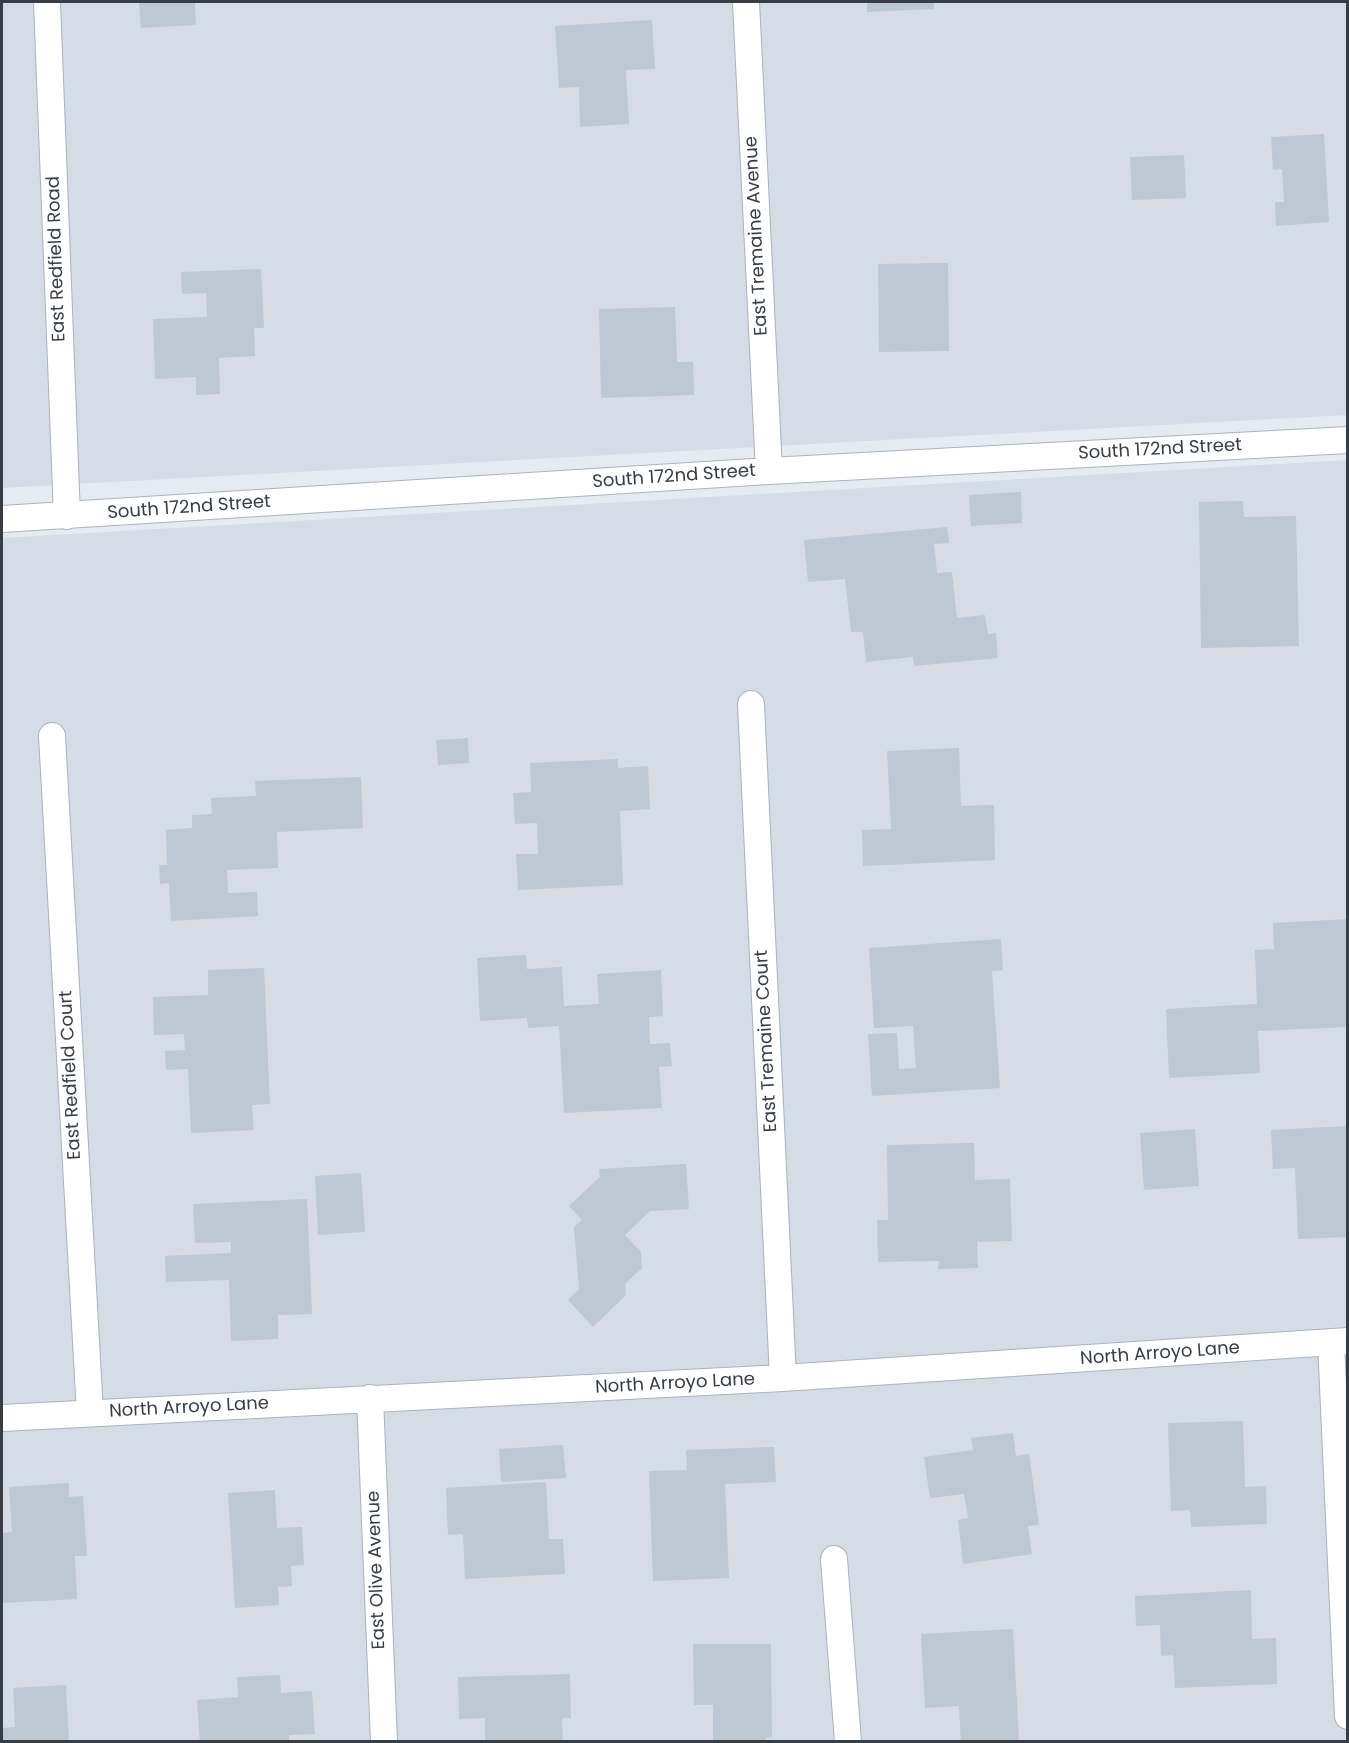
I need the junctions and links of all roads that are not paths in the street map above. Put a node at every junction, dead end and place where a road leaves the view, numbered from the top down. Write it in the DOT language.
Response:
graph roads {
  1 [pos="47,2"];
  2 [pos="746,2"];
  3 [pos="1347,440"];
  4 [pos="769,471"];
  5 [pos="67,516"];
  6 [pos="2,519"];
  7 [pos="751,704"];
  8 [pos="52,736"];
  9 [pos="1339,1342"];
  10 [pos="783,1378"];
  11 [pos="370,1398"];
  12 [pos="90,1413"];
  13 [pos="2,1419"];
  14 [pos="834,1559"];
  15 [pos="1347,1716"];
  16 [pos="384,1742"];
  17 [pos="848,1742"];
  1 -- 5 [label="street, East Redfield Road"];
  2 -- 4 [label="street, East Tremaine Avenue"];
  3 -- 4 [label="street, South 172nd Street"];
  4 -- 5 [label="street, South 172nd Street"];
  5 -- 6 [label="street, South 172nd Street"];
  7 -- 10 [label="street, East Tremaine Court"];
  8 -- 12 [label="street, East Redfield Court"];
  9 -- 10 [label="street, North Arroyo Lane"];
  9 -- 15 [label="street"];
  10 -- 11 [label="street, North Arroyo Lane"];
  11 -- 12 [label="street, North Arroyo Lane"];
  11 -- 16 [label="street, East Olive Avenue"];
  12 -- 13 [label="street, North Arroyo Lane"];
  14 -- 17 [label="street"];
}
